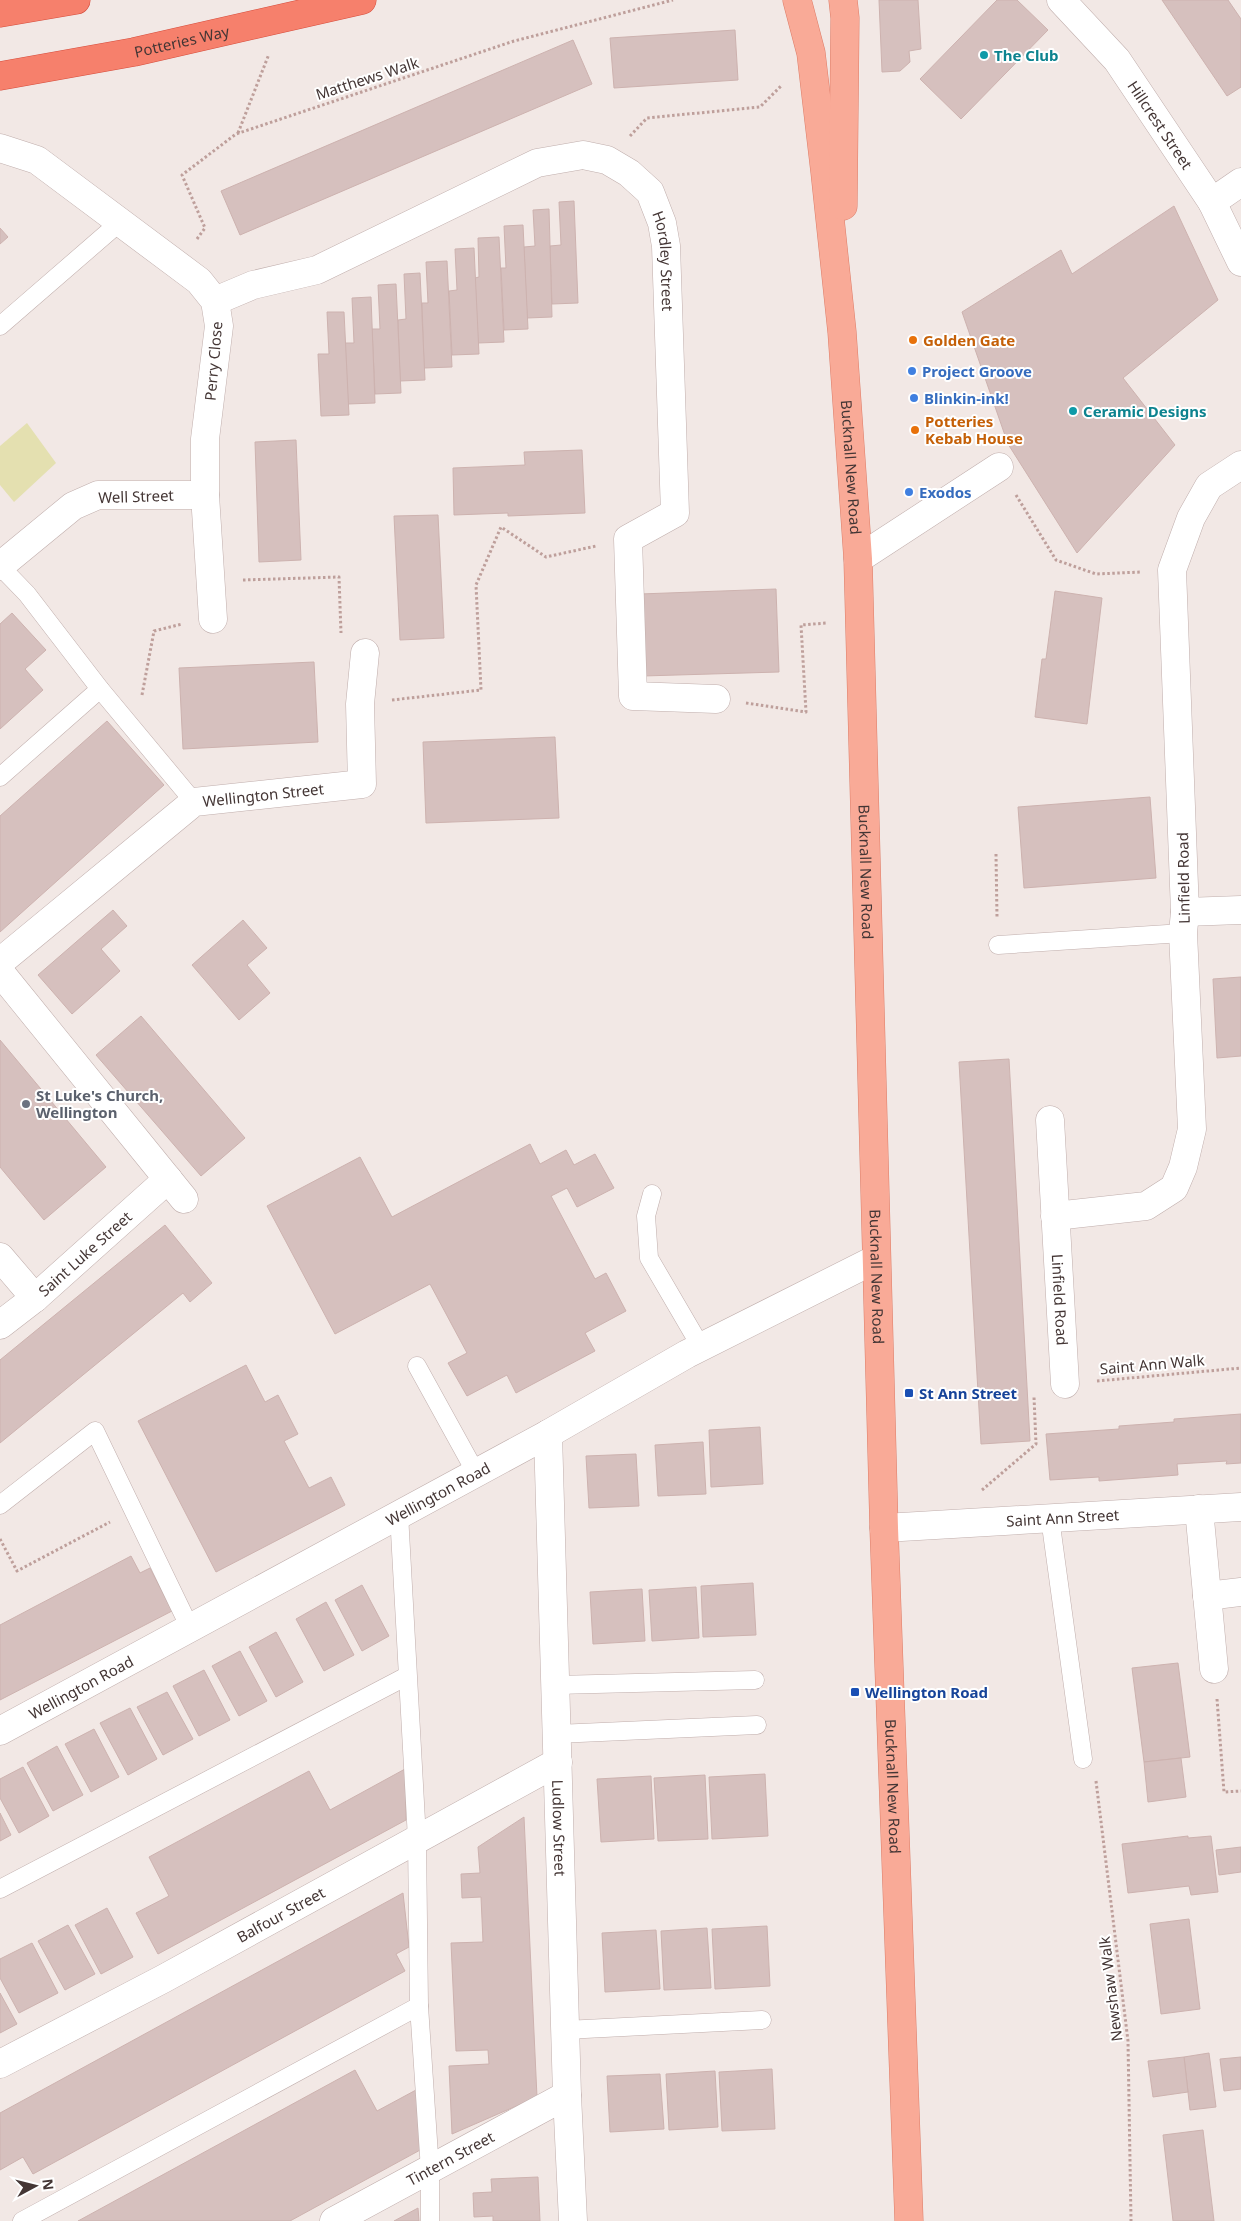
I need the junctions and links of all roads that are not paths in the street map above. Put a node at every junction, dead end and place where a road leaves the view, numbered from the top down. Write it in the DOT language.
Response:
graph roads {
  1 [pos="76,0"];
  2 [pos="362,0"];
  3 [pos="797,0"];
  4 [pos="843,0"];
  5 [pos="1061,0"];
  6 [pos="0,13"];
  7 [pos="0,76"];
  8 [pos="0,148"];
  9 [pos="1241,182"];
  10 [pos="1212,202"];
  11 [pos="120,222"];
  12 [pos="1241,262"];
  13 [pos="216,301"];
  14 [pos="0,326"];
  15 [pos="842,332"];
  16 [pos="1241,465"];
  17 [pos="999,467"];
  18 [pos="205,495"];
  19 [pos="858,559"];
  20 [pos="0,566"];
  21 [pos="212,619"];
  22 [pos="365,653"];
  23 [pos="100,689"];
  24 [pos="716,699"];
  25 [pos="0,777"];
  26 [pos="194,802"];
  27 [pos="1241,910"];
  28 [pos="1184,923"];
  29 [pos="998,946"];
  30 [pos="0,962"];
  31 [pos="0,972"];
  32 [pos="1050,1120"];
  33 [pos="652,1194"];
  34 [pos="1054,1216"];
  35 [pos="0,1256"];
  36 [pos="876,1260"];
  37 [pos="35,1298"];
  38 [pos="0,1325"];
  39 [pos="701,1347"];
  40 [pos="417,1366"];
  41 [pos="1065,1384"];
  42 [pos="548,1434"];
  43 [pos="476,1473"];
  44 [pos="0,1505"];
  45 [pos="1241,1507"];
  46 [pos="1199,1508"];
  47 [pos="399,1514"];
  48 [pos="1050,1518"];
  49 [pos="884,1528"];
  50 [pos="1241,1592"];
  51 [pos="1207,1596"];
  52 [pos="190,1628"];
  53 [pos="1214,1669"];
  54 [pos="407,1676"];
  55 [pos="755,1680"];
  56 [pos="556,1685"];
  57 [pos="757,1725"];
  58 [pos="0,1731"];
  59 [pos="557,1734"];
  60 [pos="1083,1759"];
  61 [pos="558,1762"];
  62 [pos="417,1839"];
  63 [pos="0,1889"];
  64 [pos="420,2006"];
  65 [pos="762,2020"];
  66 [pos="565,2030"];
  67 [pos="0,2064"];
  68 [pos="567,2094"];
  69 [pos="430,2170"];
  70 [pos="22,2221"];
  71 [pos="334,2221"];
  72 [pos="430,2221"];
  73 [pos="574,2221"];
  74 [pos="909,2221"];
  1 -- 6 [label="highway"];
  2 -- 7 [label="highway, Potteries Way"];
  3 -- 15 [label="main road, Bucknall New Road"];
  4 -- 15 [label="main road, Bucknall New Road"];
  5 -- 10 [label="street, Hillcrest Street"];
  8 -- 11 [label="street, Perry Close"];
  9 -- 10 [label="street"];
  10 -- 12 [label="street, Hillcrest Street"];
  11 -- 13 [label="street, Perry Close"];
  11 -- 14 [label="lane"];
  13 -- 18 [label="street, Perry Close"];
  13 -- 24 [label="street, Hordley Street"];
  15 -- 19 [label="main road, Bucknall New Road"];
  16 -- 28 [label="street, Linfield Road"];
  17 -- 19 [label="street"];
  18 -- 20 [label="street, Well Street"];
  18 -- 21 [label="street, Perry Close"];
  19 -- 36 [label="main road, Bucknall New Road"];
  20 -- 23 [label="lane"];
  22 -- 26 [label="street, Wellington Street"];
  23 -- 25 [label="lane"];
  23 -- 26 [label="lane"];
  26 -- 30 [label="street, Wellington Street"];
  27 -- 28 [label="street"];
  28 -- 29 [label="lane"];
  28 -- 34 [label="street, Linfield Road"];
  31 -- 37 [label="street, Saint Luke Street"];
  32 -- 34 [label="street, Linfield Road"];
  33 -- 39 [label="lane"];
  34 -- 41 [label="street, Linfield Road"];
  35 -- 37 [label="street"];
  36 -- 39 [label="street, Wellington Road"];
  36 -- 49 [label="main road, Bucknall New Road"];
  37 -- 38 [label="street, Saint Luke Street"];
  39 -- 42 [label="street, Wellington Road"];
  40 -- 43 [label="lane"];
  42 -- 43 [label="street, Wellington Road"];
  42 -- 56 [label="street, Ludlow Street"];
  43 -- 47 [label="street, Wellington Road"];
  44 -- 52 [label="lane"];
  45 -- 46 [label="street, Saint Ann Street"];
  46 -- 48 [label="street, Saint Ann Street"];
  46 -- 51 [label="street"];
  47 -- 52 [label="street, Wellington Road"];
  47 -- 54 [label="lane"];
  48 -- 49 [label="street, Saint Ann Street"];
  48 -- 60 [label="lane"];
  49 -- 74 [label="main road, Bucknall New Road"];
  50 -- 51 [label="street"];
  51 -- 53 [label="street"];
  52 -- 58 [label="street, Wellington Road"];
  54 -- 62 [label="lane"];
  54 -- 63 [label="lane"];
  55 -- 56 [label="lane"];
  56 -- 59 [label="street, Ludlow Street"];
  57 -- 59 [label="lane"];
  59 -- 61 [label="street, Ludlow Street"];
  61 -- 62 [label="street, Balfour Street"];
  61 -- 66 [label="street, Ludlow Street"];
  62 -- 64 [label="lane"];
  62 -- 67 [label="street, Balfour Street"];
  64 -- 69 [label="lane"];
  64 -- 70 [label="lane"];
  65 -- 66 [label="lane"];
  66 -- 68 [label="street, Ludlow Street"];
  68 -- 69 [label="street, Tintern Street"];
  68 -- 73 [label="street, Ludlow Street"];
  69 -- 71 [label="street, Tintern Street"];
  69 -- 72 [label="lane"];
}
